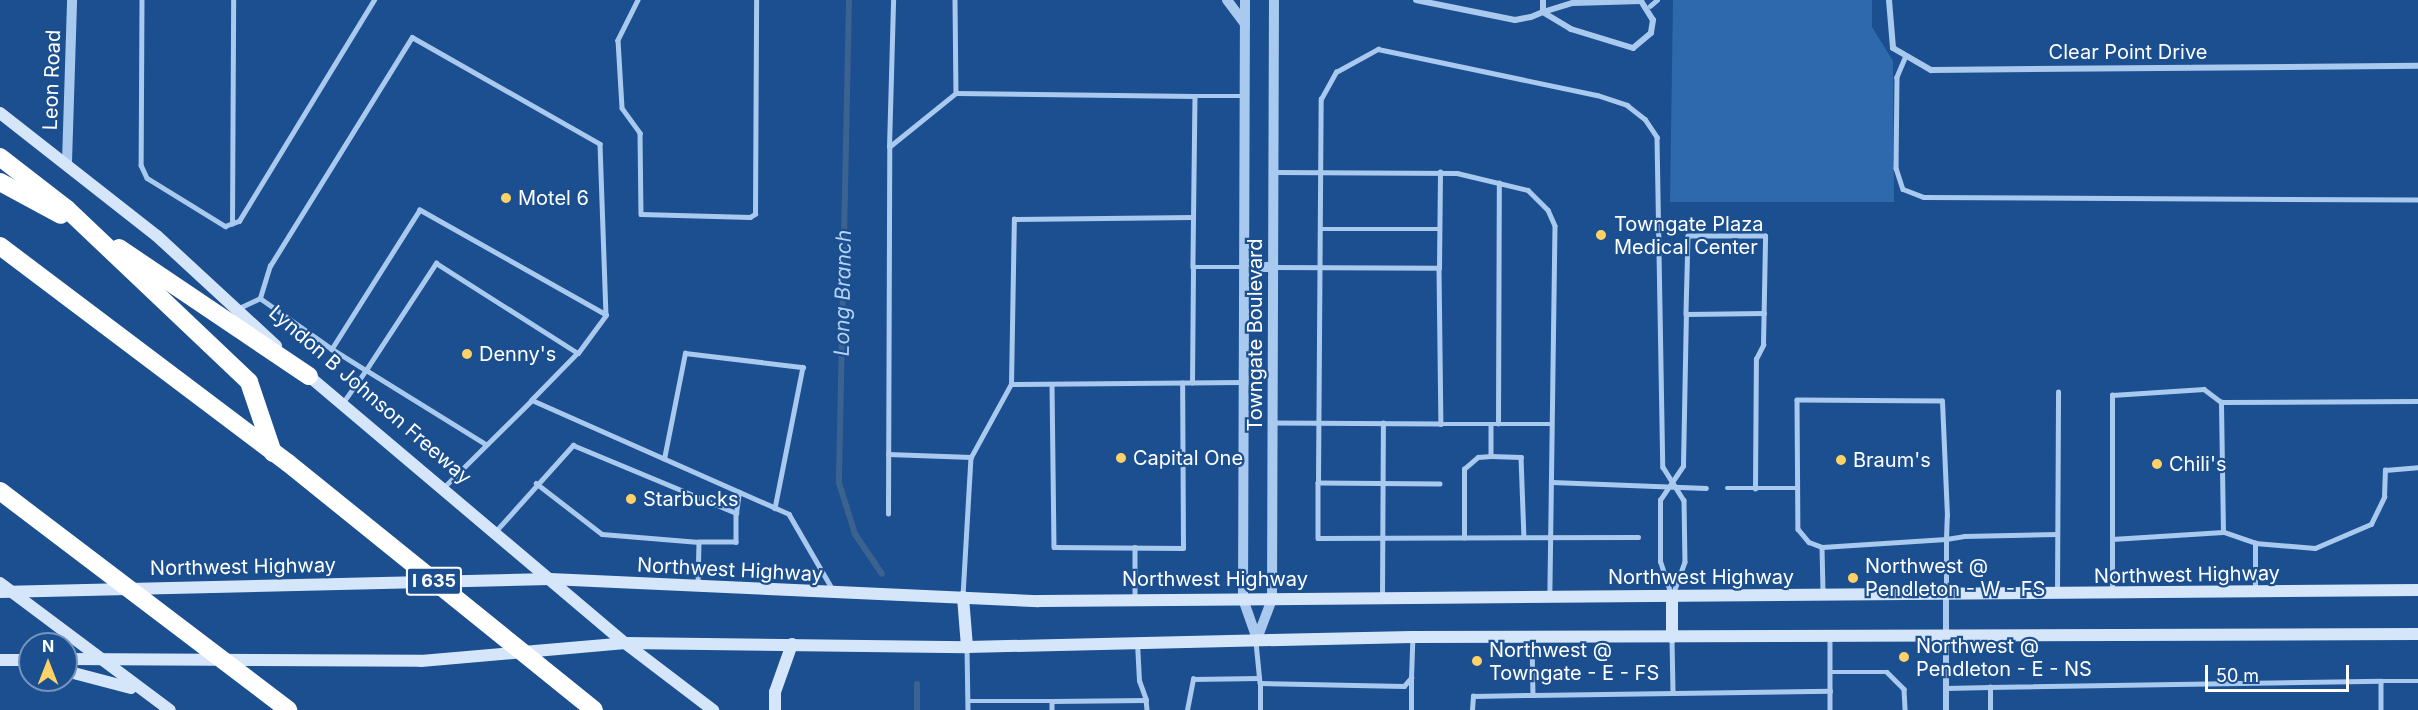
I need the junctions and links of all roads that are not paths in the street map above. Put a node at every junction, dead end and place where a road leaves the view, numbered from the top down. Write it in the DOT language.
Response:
graph roads {
  1 [pos="72,0"];
  2 [pos="142,0"];
  3 [pos="233,0"];
  4 [pos="375,0"];
  5 [pos="638,0"];
  6 [pos="756,0"];
  7 [pos="893,0"];
  8 [pos="954,0"];
  9 [pos="1227,0"];
  10 [pos="1245,0"];
  11 [pos="1274,0"];
  12 [pos="1416,0"];
  13 [pos="1543,0"];
  14 [pos="1657,0"];
  15 [pos="1889,0"];
  16 [pos="1650,6"];
  17 [pos="1543,12"];
  18 [pos="1245,24"];
  19 [pos="1905,58"];
  20 [pos="2418,66"];
  21 [pos="956,93"];
  22 [pos="1195,96"];
  23 [pos="1245,96"];
  24 [pos="0,113"];
  25 [pos="889,147"];
  26 [pos="0,157"];
  27 [pos="67,162"];
  28 [pos="1274,172"];
  29 [pos="1320,172"];
  30 [pos="1440,172"];
  31 [pos="0,182"];
  32 [pos="1499,183"];
  33 [pos="2418,200"];
  34 [pos="1193,217"];
  35 [pos="232,224"];
  36 [pos="1440,229"];
  37 [pos="1320,230"];
  38 [pos="0,246"];
  39 [pos="1193,267"];
  40 [pos="1244,267"];
  41 [pos="1273,267"];
  42 [pos="1321,268"];
  43 [pos="1439,268"];
  44 [pos="260,298"];
  45 [pos="237,310"];
  46 [pos="1764,313"];
  47 [pos="1686,314"];
  48 [pos="606,315"];
  49 [pos="332,349"];
  50 [pos="578,353"];
  51 [pos="366,370"];
  52 [pos="309,376"];
  53 [pos="1244,382"];
  54 [pos="1182,383"];
  55 [pos="1192,383"];
  56 [pos="1011,384"];
  57 [pos="1052,384"];
  58 [pos="2058,392"];
  59 [pos="532,400"];
  60 [pos="2418,401"];
  61 [pos="2221,402"];
  62 [pos="341,405"];
  63 [pos="1273,423"];
  64 [pos="1319,423"];
  65 [pos="1383,423"];
  66 [pos="1441,424"];
  67 [pos="1491,424"];
  68 [pos="1498,424"];
  69 [pos="1551,424"];
  70 [pos="484,443"];
  71 [pos="888,453"];
  72 [pos="1491,456"];
  73 [pos="971,457"];
  74 [pos="280,458"];
  75 [pos="664,459"];
  76 [pos="2418,467"];
  77 [pos="1552,482"];
  78 [pos="536,483"];
  79 [pos="1318,483"];
  80 [pos="1383,484"];
  81 [pos="1440,484"];
  82 [pos="1671,486"];
  83 [pos="443,488"];
  84 [pos="1706,488"];
  85 [pos="1728,488"];
  86 [pos="1797,488"];
  87 [pos="1755,489"];
  88 [pos="0,491"];
  89 [pos="739,492"];
  90 [pos="775,508"];
  91 [pos="736,513"];
  92 [pos="888,514"];
  93 [pos="495,532"];
  94 [pos="2223,532"];
  95 [pos="2057,534"];
  96 [pos="1551,536"];
  97 [pos="1524,537"];
  98 [pos="1638,537"];
  99 [pos="1382,538"];
  100 [pos="1464,538"];
  101 [pos="2112,538"];
  102 [pos="1946,540"];
  103 [pos="699,542"];
  104 [pos="2255,543"];
  105 [pos="1822,547"];
  106 [pos="1135,548"];
  107 [pos="550,579"];
  108 [pos="0,583"];
  109 [pos="698,587"];
  110 [pos="2418,590"];
  111 [pos="6,592"];
  112 [pos="2255,593"];
  113 [pos="1946,594"];
  114 [pos="836,595"];
  115 [pos="2112,595"];
  116 [pos="1823,596"];
  117 [pos="2056,596"];
  118 [pos="963,597"];
  119 [pos="1550,597"];
  120 [pos="1672,597"];
  121 [pos="1382,598"];
  122 [pos="1135,599"];
  123 [pos="1243,599"];
  124 [pos="1272,599"];
  125 [pos="1946,634"];
  126 [pos="2418,634"];
  127 [pos="1830,635"];
  128 [pos="1532,636"];
  129 [pos="1412,637"];
  130 [pos="1672,637"];
  131 [pos="1257,639"];
  132 [pos="1137,641"];
  133 [pos="625,643"];
  134 [pos="792,644"];
  135 [pos="967,646"];
  136 [pos="98,658"];
  137 [pos="78,659"];
  138 [pos="1830,672"];
  139 [pos="78,673"];
  140 [pos="1411,678"];
  141 [pos="1259,680"];
  142 [pos="2381,681"];
  143 [pos="2418,681"];
  144 [pos="1990,687"];
  145 [pos="1946,688"];
  146 [pos="1830,691"];
  147 [pos="1673,693"];
  148 [pos="1533,695"];
  149 [pos="156,699"];
  150 [pos="968,700"];
  151 [pos="1146,700"];
  152 [pos="1052,701"];
  153 [pos="587,704"];
  154 [pos="170,710"];
  155 [pos="288,710"];
  156 [pos="713,710"];
  157 [pos="775,710"];
  158 [pos="968,710"];
  159 [pos="1052,710"];
  160 [pos="1147,710"];
  161 [pos="1187,710"];
  162 [pos="1260,710"];
  163 [pos="1411,710"];
  164 [pos="1472,710"];
  165 [pos="1830,710"];
  166 [pos="1905,710"];
  167 [pos="1946,710"];
  168 [pos="1990,710"];
  169 [pos="2381,710"];
  1 -- 27 [label="street, Leon Road"];
  2 -- 35 [label="lane"];
  3 -- 35 [label="lane"];
  4 -- 35 [label="lane"];
  5 -- 6 [label="lane"];
  7 -- 25 [label="lane"];
  8 -- 21 [label="lane"];
  9 -- 18 [label="street"];
  10 -- 18 [label="street, Towngate Boulevard"];
  11 -- 28 [label="street, Towngate Boulevard"];
  12 -- 17 [label="street"];
  13 -- 17 [label="street"];
  14 -- 16 [label="lane"];
  15 -- 19 [label="street"];
  16 -- 17 [label="street"];
  16 -- 17 [label="street"];
  18 -- 23 [label="street, Towngate Boulevard"];
  19 -- 20 [label="street, Clear Point Drive"];
  19 -- 33 [label="lane"];
  21 -- 22 [label="lane"];
  21 -- 25 [label="lane"];
  22 -- 23 [label="lane"];
  22 -- 34 [label="lane"];
  23 -- 40 [label="street, Towngate Boulevard"];
  24 -- 27 [label="main road, Lyndon B Johnson Freeway"];
  25 -- 71 [label="lane"];
  26 -- 74 [label="highway"];
  27 -- 45 [label="main road, Lyndon B Johnson Freeway"];
  28 -- 29 [label="lane"];
  28 -- 41 [label="street, Towngate Boulevard"];
  29 -- 30 [label="lane"];
  29 -- 37 [label="lane"];
  29 -- 82 [label="lane"];
  30 -- 32 [label="lane"];
  30 -- 36 [label="lane"];
  31 -- 52 [label="highway"];
  32 -- 68 [label="lane"];
  32 -- 69 [label="lane"];
  34 -- 39 [label="lane"];
  34 -- 56 [label="lane"];
  36 -- 37 [label="lane"];
  36 -- 43 [label="lane"];
  37 -- 42 [label="lane"];
  38 -- 74 [label="highway, I 635"];
  39 -- 40 [label="lane"];
  39 -- 55 [label="lane"];
  40 -- 41 [label="street"];
  40 -- 53 [label="street, Towngate Boulevard"];
  41 -- 42 [label="lane"];
  41 -- 63 [label="street, Towngate Boulevard"];
  42 -- 43 [label="lane"];
  42 -- 64 [label="lane"];
  43 -- 66 [label="lane"];
  44 -- 45 [label="lane"];
  44 -- 48 [label="lane"];
  44 -- 49 [label="lane"];
  45 -- 52 [label="main road, Lyndon B Johnson Freeway"];
  46 -- 47 [label="lane"];
  46 -- 47 [label="lane"];
  46 -- 87 [label="lane"];
  47 -- 82 [label="lane"];
  48 -- 49 [label="lane"];
  48 -- 50 [label="lane"];
  49 -- 51 [label="lane"];
  50 -- 51 [label="lane"];
  50 -- 59 [label="lane"];
  51 -- 62 [label="lane"];
  51 -- 70 [label="lane"];
  52 -- 62 [label="main road, Lyndon B Johnson Freeway"];
  53 -- 55 [label="lane"];
  53 -- 123 [label="street, Towngate Boulevard"];
  54 -- 55 [label="lane"];
  54 -- 57 [label="lane"];
  54 -- 106 [label="lane"];
  56 -- 57 [label="lane"];
  56 -- 73 [label="lane"];
  57 -- 106 [label="lane"];
  58 -- 95 [label="lane"];
  59 -- 70 [label="lane"];
  59 -- 75 [label="lane"];
  60 -- 61 [label="lane"];
  61 -- 94 [label="lane"];
  61 -- 101 [label="lane"];
  62 -- 83 [label="main road, Lyndon B Johnson Freeway"];
  63 -- 64 [label="lane"];
  63 -- 124 [label="street, Towngate Boulevard"];
  64 -- 65 [label="lane"];
  64 -- 79 [label="lane"];
  65 -- 66 [label="lane"];
  65 -- 80 [label="lane"];
  66 -- 67 [label="lane"];
  67 -- 68 [label="lane"];
  67 -- 72 [label="lane"];
  68 -- 69 [label="lane"];
  69 -- 77 [label="lane"];
  70 -- 83 [label="lane"];
  71 -- 73 [label="lane"];
  71 -- 92 [label="lane"];
  72 -- 97 [label="lane"];
  72 -- 100 [label="lane"];
  73 -- 118 [label="lane"];
  74 -- 153 [label="highway, I 635"];
  75 -- 89 [label="lane"];
  75 -- 90 [label="lane"];
  76 -- 104 [label="lane"];
  77 -- 82 [label="lane"];
  77 -- 96 [label="lane"];
  78 -- 91 [label="lane"];
  78 -- 93 [label="lane"];
  78 -- 103 [label="lane"];
  79 -- 80 [label="lane"];
  79 -- 99 [label="lane"];
  80 -- 81 [label="lane"];
  80 -- 99 [label="lane"];
  82 -- 84 [label="lane"];
  82 -- 120 [label="lane"];
  82 -- 120 [label="lane"];
  83 -- 93 [label="main road, Lyndon B Johnson Freeway"];
  85 -- 87 [label="lane"];
  86 -- 87 [label="lane"];
  86 -- 102 [label="lane"];
  86 -- 105 [label="lane"];
  88 -- 155 [label="highway"];
  89 -- 90 [label="lane"];
  89 -- 91 [label="lane"];
  90 -- 114 [label="lane"];
  91 -- 103 [label="lane"];
  93 -- 107 [label="main road, Lyndon B Johnson Freeway"];
  94 -- 101 [label="lane"];
  94 -- 104 [label="lane"];
  95 -- 102 [label="lane"];
  95 -- 117 [label="lane"];
  96 -- 97 [label="lane"];
  96 -- 98 [label="lane"];
  96 -- 119 [label="lane"];
  97 -- 100 [label="lane"];
  99 -- 100 [label="lane"];
  99 -- 121 [label="lane"];
  101 -- 115 [label="lane"];
  102 -- 105 [label="lane"];
  102 -- 113 [label="lane"];
  103 -- 109 [label="lane"];
  104 -- 112 [label="lane"];
  105 -- 116 [label="lane"];
  106 -- 122 [label="lane"];
  107 -- 109 [label="main road, Northwest Highway"];
  107 -- 111 [label="main road, Northwest Highway"];
  107 -- 133 [label="main road, Lyndon B Johnson Freeway"];
  108 -- 111 [label="main road"];
  109 -- 114 [label="main road, Northwest Highway"];
  110 -- 112 [label="main road, Northwest Highway"];
  111 -- 136 [label="main road"];
  112 -- 115 [label="main road, Northwest Highway"];
  113 -- 116 [label="main road, Northwest Highway"];
  113 -- 117 [label="main road, Northwest Highway"];
  113 -- 125 [label="street"];
  114 -- 118 [label="main road, Northwest Highway"];
  115 -- 117 [label="main road, Northwest Highway"];
  116 -- 120 [label="main road, Northwest Highway"];
  118 -- 122 [label="main road, Northwest Highway"];
  118 -- 135 [label="main road"];
  119 -- 120 [label="main road, Northwest Highway"];
  119 -- 121 [label="main road, Northwest Highway"];
  120 -- 130 [label="main road"];
  121 -- 124 [label="main road, Northwest Highway"];
  122 -- 123 [label="main road, Northwest Highway"];
  123 -- 124 [label="main road, Northwest Highway"];
  123 -- 131 [label="street, Towngate Boulevard"];
  124 -- 131 [label="street, Towngate Boulevard"];
  125 -- 126 [label="main road"];
  125 -- 127 [label="main road"];
  125 -- 145 [label="street"];
  127 -- 130 [label="main road"];
  127 -- 138 [label="lane"];
  128 -- 129 [label="main road"];
  128 -- 130 [label="main road"];
  128 -- 148 [label="lane"];
  129 -- 131 [label="main road"];
  129 -- 140 [label="lane"];
  130 -- 147 [label="lane"];
  131 -- 132 [label="main road"];
  131 -- 141 [label="lane"];
  132 -- 135 [label="main road"];
  132 -- 151 [label="lane"];
  133 -- 134 [label="main road"];
  133 -- 136 [label="main road"];
  133 -- 156 [label="main road, Lyndon B Johnson Freeway"];
  134 -- 135 [label="main road"];
  134 -- 157 [label="main road"];
  135 -- 150 [label="lane"];
  136 -- 137 [label="main road"];
  136 -- 149 [label="main road"];
  138 -- 146 [label="lane"];
  138 -- 166 [label="lane"];
  139 -- 149 [label="main road"];
  140 -- 141 [label="lane"];
  140 -- 163 [label="lane"];
  141 -- 161 [label="lane"];
  141 -- 162 [label="lane"];
  142 -- 143 [label="lane"];
  142 -- 144 [label="lane"];
  142 -- 169 [label="lane"];
  144 -- 145 [label="lane"];
  144 -- 168 [label="lane"];
  145 -- 167 [label="street"];
  146 -- 147 [label="lane"];
  146 -- 165 [label="lane"];
  147 -- 148 [label="lane"];
  148 -- 164 [label="lane"];
  149 -- 154 [label="main road"];
  150 -- 152 [label="lane"];
  150 -- 158 [label="lane"];
  151 -- 152 [label="lane"];
  151 -- 160 [label="lane"];
  152 -- 159 [label="lane"];
}
